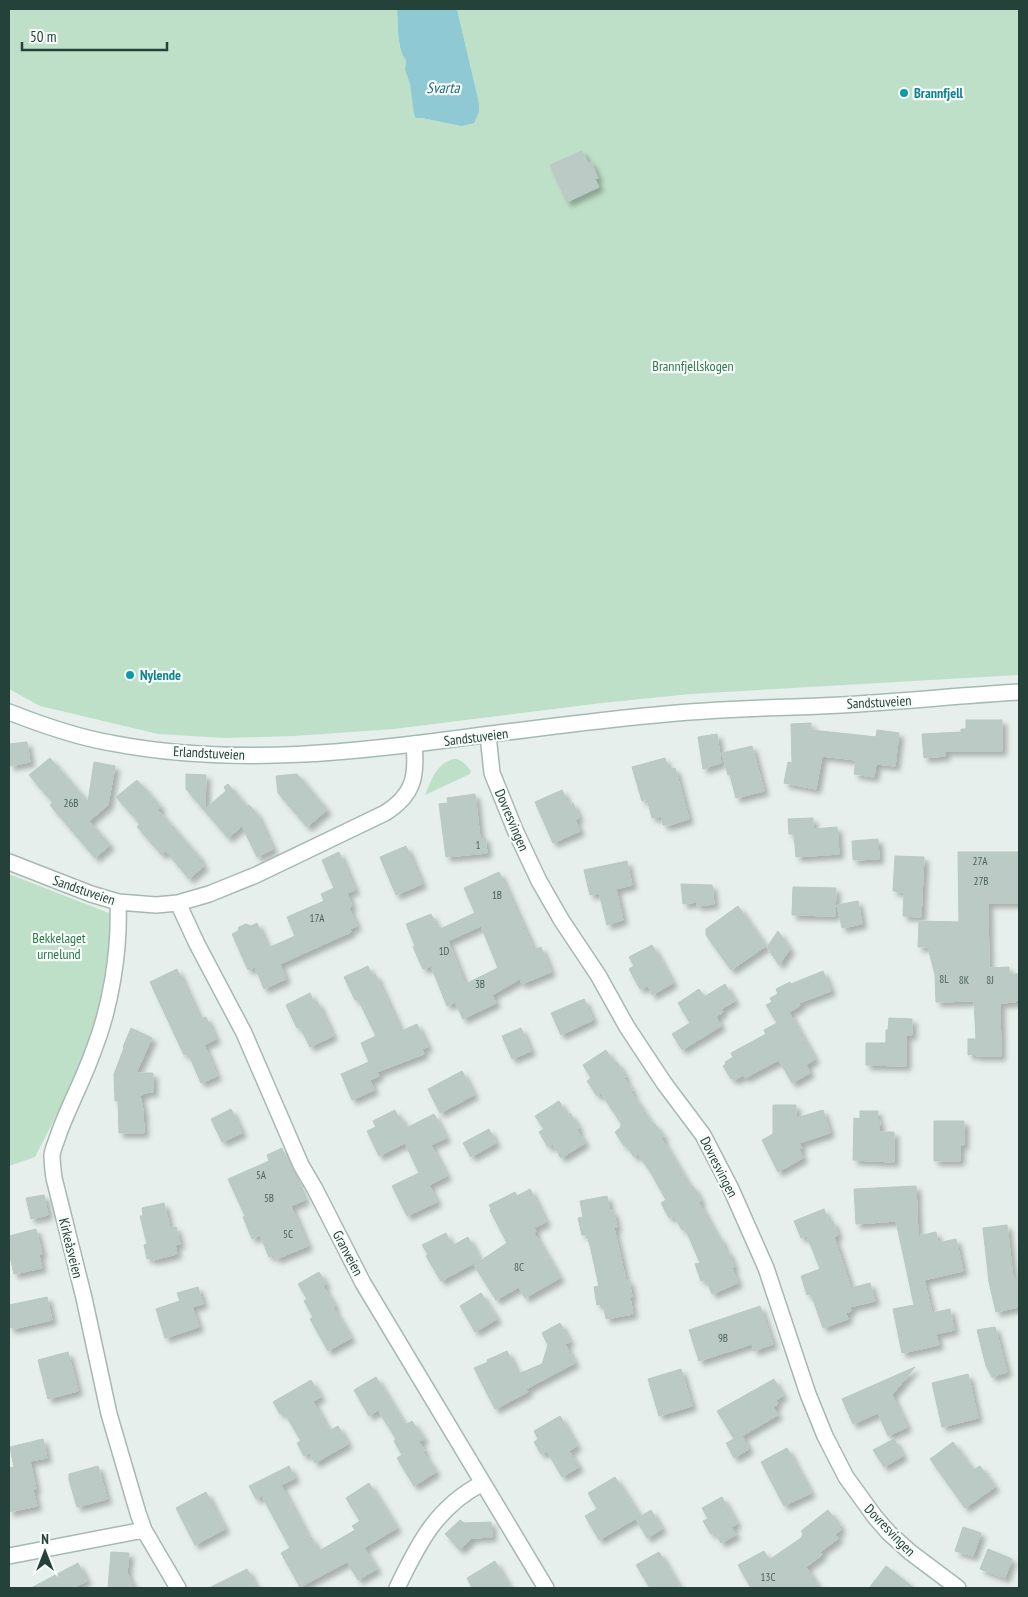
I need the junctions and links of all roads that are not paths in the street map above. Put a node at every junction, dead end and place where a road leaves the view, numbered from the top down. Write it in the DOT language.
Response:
graph roads {
  1 [pos="1019,692"];
  2 [pos="9,712"];
  3 [pos="488,735"];
  4 [pos="414,744"];
  5 [pos="9,862"];
  6 [pos="118,902"];
  7 [pos="178,903"];
  8 [pos="483,1483"];
  9 [pos="144,1530"];
  10 [pos="9,1556"];
  11 [pos="178,1588"];
  12 [pos="397,1588"];
  13 [pos="546,1588"];
  14 [pos="958,1588"];
  1 -- 3 [label="street, Sandstuveien"];
  2 -- 4 [label="street, Erlandstuveien"];
  3 -- 4 [label="street, Sandstuveien"];
  3 -- 14 [label="street, Dovresvingen"];
  4 -- 7 [label="street, Sandstuveien"];
  5 -- 6 [label="street, Sandstuveien"];
  6 -- 7 [label="street, Sandstuveien"];
  6 -- 9 [label="street, Kirkeåsveien"];
  7 -- 8 [label="street, Granveien"];
  8 -- 12 [label="street"];
  8 -- 13 [label="street, Granveien"];
  9 -- 10 [label="street"];
  9 -- 11 [label="street, Kirkeåsveien"];
}
